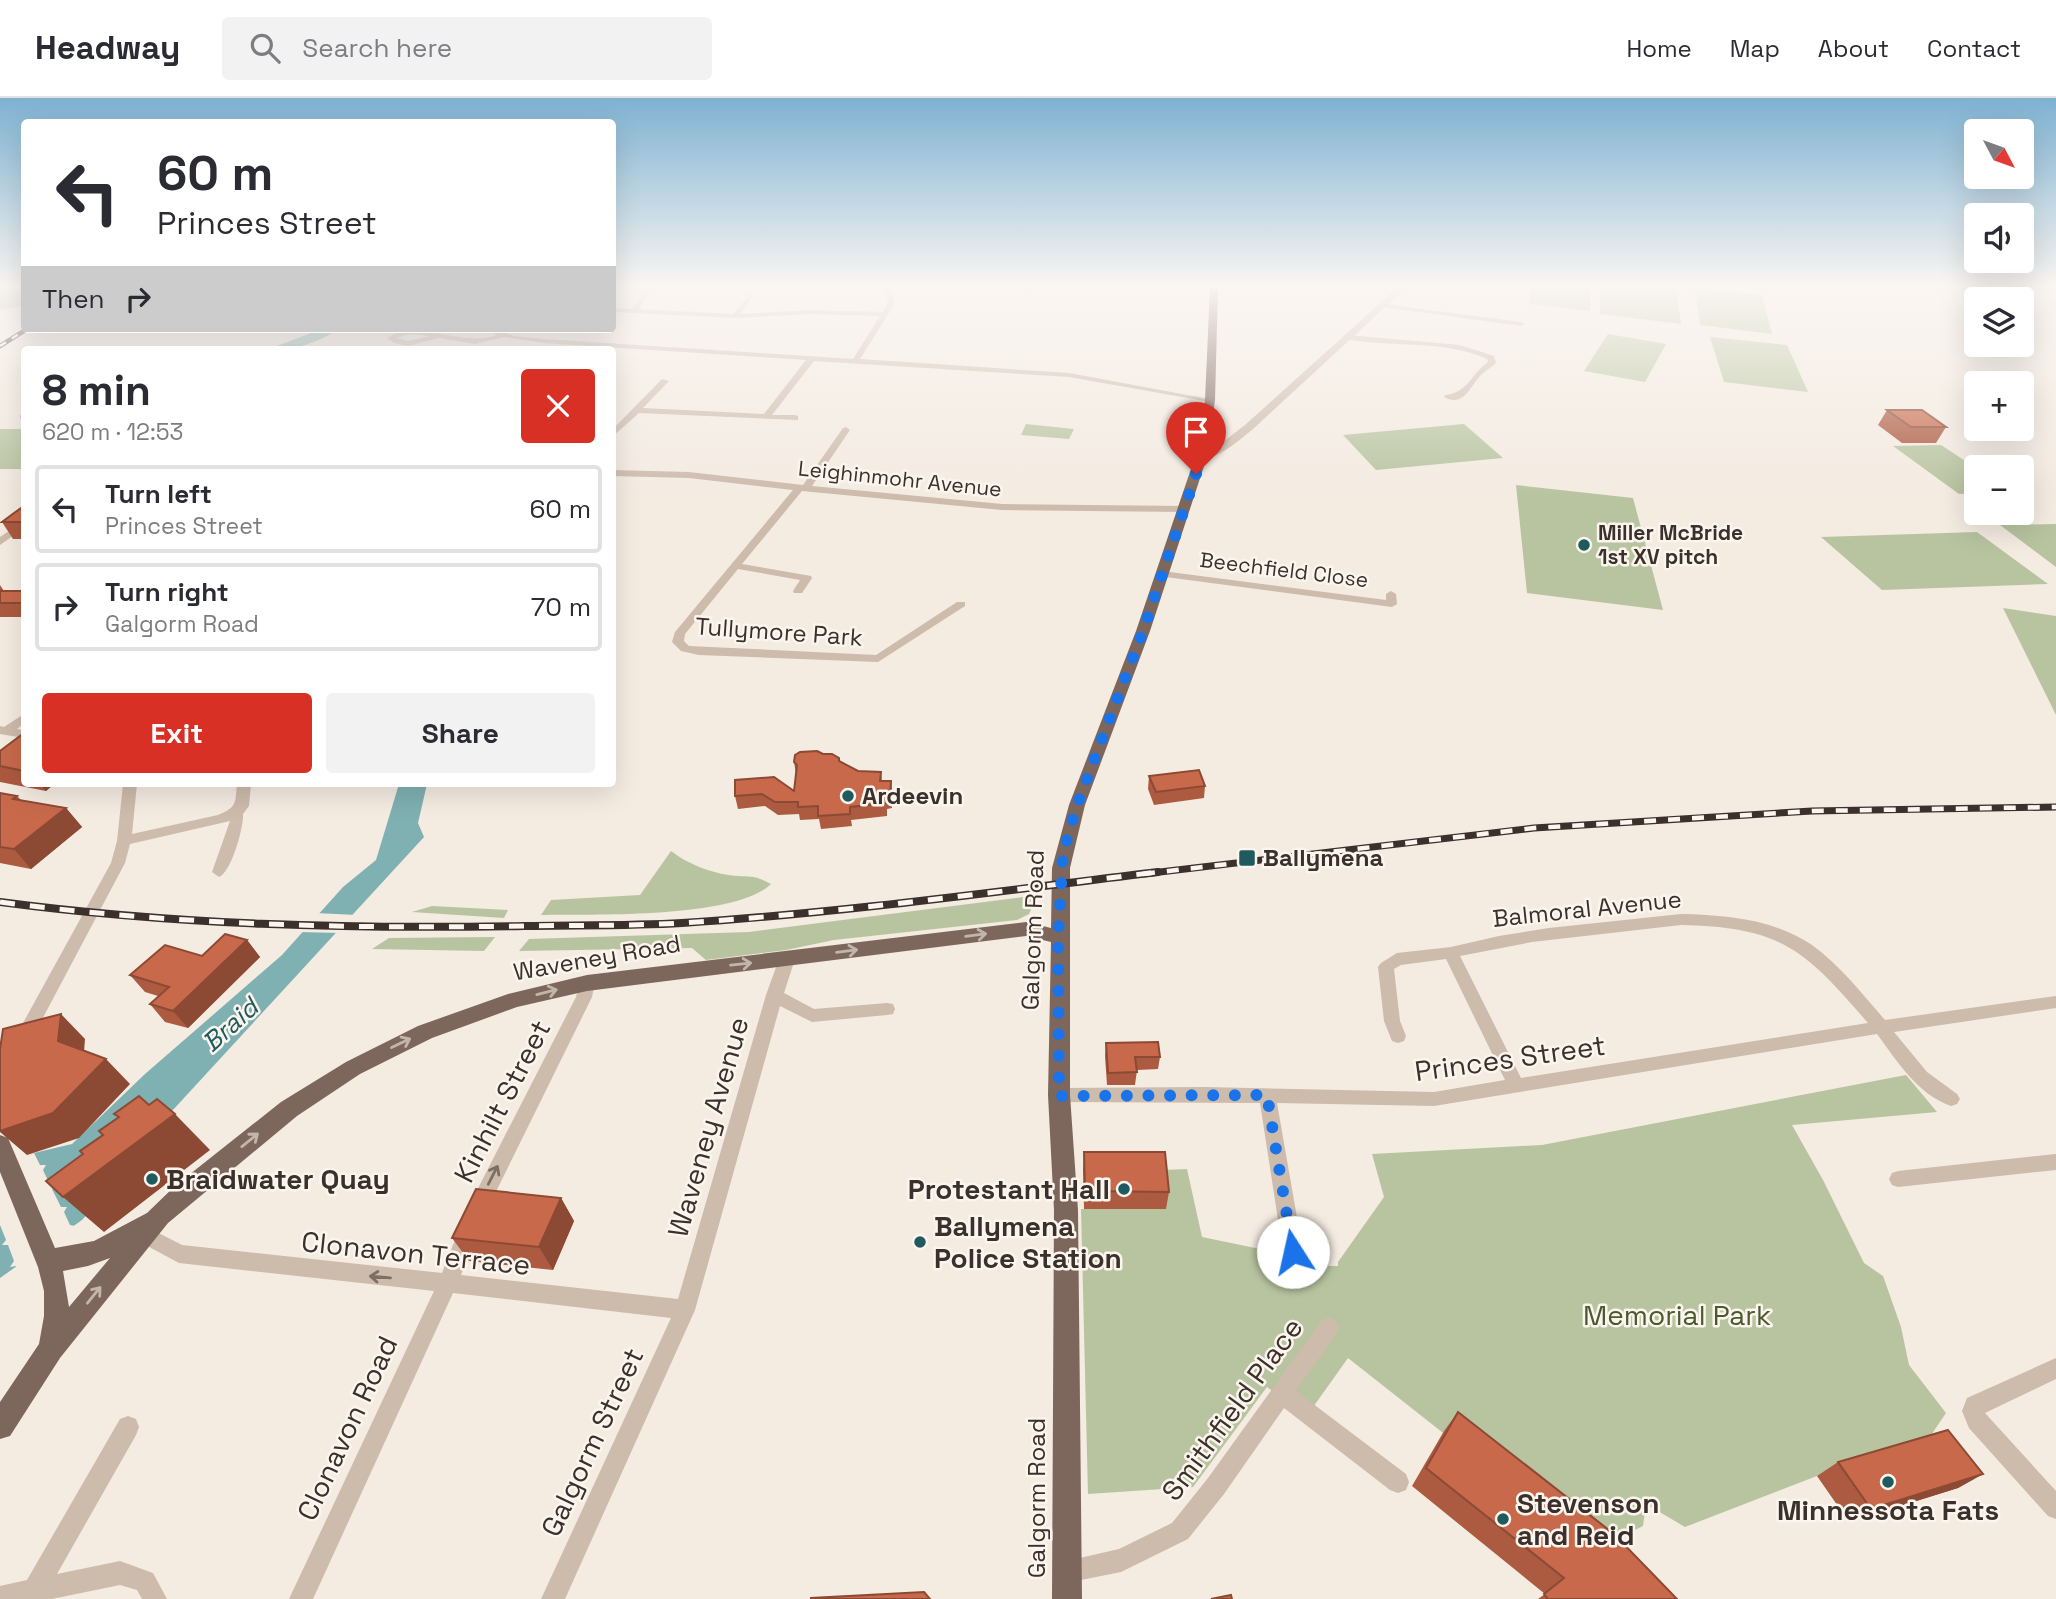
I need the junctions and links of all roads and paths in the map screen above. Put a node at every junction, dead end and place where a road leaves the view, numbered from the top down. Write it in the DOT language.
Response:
graph roads {
  1 [pos="797,357"];
  2 [pos="858,357"];
  3 [pos="1212,357"];
  4 [pos="1326,357"];
  5 [pos="1489,357"];
  6 [pos="812,358"];
  7 [pos="855,361"];
  8 [pos="665,381"];
  9 [pos="1448,397"];
  10 [pos="1210,400"];
  11 [pos="636,410"];
  12 [pos="766,417"];
  13 [pos="795,418"];
  14 [pos="846,430"];
  15 [pos="616,431"];
  16 [pos="1201,457"];
  17 [pos="616,473"];
  18 [pos="803,488"];
  19 [pos="1185,509"];
  20 [pos="21,526"];
  21 [pos="0,542"];
  22 [pos="737,566"];
  23 [pos="1162,574"];
  24 [pos="798,591"];
  25 [pos="1391,594"];
  26 [pos="961,604"];
  27 [pos="21,720"];
  28 [pos="3,730"];
  29 [pos="21,733"];
  30 [pos="130,787"];
  31 [pos="244,787"];
  32 [pos="236,813"];
  33 [pos="124,841"];
  34 [pos="219,872"];
  35 [pos="1059,911"];
  36 [pos="1026,929"];
  37 [pos="1058,937"];
  38 [pos="1451,953"];
  39 [pos="787,959"];
  40 [pos="587,983"];
  41 [pos="774,995"];
  42 [pos="2056,1002"];
  43 [pos="887,1009"];
  44 [pos="1881,1027"];
  45 [pos="1398,1036"];
  46 [pos="18,1054"];
  47 [pos="1516,1086"];
  48 [pos="1267,1095"];
  49 [pos="1059,1096"];
  50 [pos="1951,1099"];
  51 [pos="4,1147"];
  52 [pos="2056,1162"];
  53 [pos="1898,1179"];
  54 [pos="152,1225"];
  55 [pos="1293,1252"];
  56 [pos="45,1255"];
  57 [pos="448,1283"];
  58 [pos="685,1310"];
  59 [pos="1329,1327"];
  60 [pos="51,1349"];
  61 [pos="2056,1368"];
  62 [pos="1283,1394"];
  63 [pos="0,1426"];
  64 [pos="128,1427"];
  65 [pos="1398,1482"];
  66 [pos="2056,1507"];
  67 [pos="1066,1585"];
  68 [pos="34,1592"];
  69 [pos="0,1598"];
  70 [pos="155,1599"];
  71 [pos="301,1599"];
  72 [pos="554,1599"];
  1 -- 6 [label="street"];
  2 -- 7 [label="street"];
  3 -- 10 [label="main road, Galgorm Road"];
  4 -- 16 [label="street"];
  5 -- 9 [label="street"];
  6 -- 7 [label="street"];
  6 -- 12 [label="street"];
  7 -- 10 [label="street"];
  8 -- 11 [label="street"];
  10 -- 16 [label="main road, Galgorm Road"];
  11 -- 12 [label="street"];
  11 -- 15 [label="street"];
  12 -- 13 [label="street"];
  14 -- 18 [label="street, Tullymore Park"];
  16 -- 19 [label="main road, Galgorm Road"];
  17 -- 18 [label="street, Leighinmohr Avenue"];
  18 -- 19 [label="street, Leighinmohr Avenue"];
  18 -- 22 [label="street, Tullymore Park"];
  19 -- 23 [label="main road, Galgorm Road"];
  20 -- 21 [label="street"];
  22 -- 24 [label="street, Tullymore Park"];
  22 -- 26 [label="street, Tullymore Park"];
  23 -- 25 [label="street, Beechfield Close"];
  23 -- 35 [label="main road, Galgorm Road"];
  27 -- 28 [label="street"];
  28 -- 29 [label="street"];
  30 -- 33 [label="street"];
  31 -- 32 [label="street"];
  32 -- 33 [label="street"];
  32 -- 34 [label="street"];
  33 -- 46 [label="street"];
  35 -- 36 [label="main road, Waveney Road"];
  35 -- 37 [label="main road, Galgorm Road"];
  36 -- 37 [label="main road, Waveney Road"];
  39 -- 36 [label="main road, Waveney Road, one-way"];
  37 -- 49 [label="main road, Galgorm Road"];
  38 -- 44 [label="street, Balmoral Avenue"];
  38 -- 45 [label="street, Balmoral Avenue"];
  38 -- 47 [label="street"];
  40 -- 39 [label="main road, Waveney Road, one-way"];
  39 -- 41 [label="street, Waveney Avenue"];
  54 -- 40 [label="main road, Waveney Road, one-way"];
  57 -- 40 [label="street, Kinhilt Street, one-way"];
  41 -- 43 [label="street"];
  41 -- 58 [label="street, Waveney Avenue"];
  42 -- 44 [label="street, Princes Street"];
  44 -- 47 [label="street, Princes Street"];
  44 -- 50 [label="street, Balmoral Avenue"];
  47 -- 48 [label="street, Princes Street"];
  48 -- 49 [label="street, Princes Street"];
  48 -- 55 [label="street"];
  49 -- 67 [label="main road, Galgorm Road"];
  51 -- 56 [label="main road"];
  52 -- 53 [label="street"];
  54 -- 56 [label="main road"];
  57 -- 54 [label="street, Clonavon Terrace, one-way"];
  60 -- 54 [label="main road, Waveney Road, one-way"];
  56 -- 60 [label="main road"];
  57 -- 58 [label="street, Clonavon Terrace"];
  57 -- 71 [label="street, Clonavon Road"];
  58 -- 72 [label="street, Galgorm Street"];
  59 -- 62 [label="street, Smithfield Place"];
  60 -- 63 [label="main road, Waveney Road"];
  61 -- 66 [label="street"];
  62 -- 65 [label="street"];
  62 -- 67 [label="street, Smithfield Place"];
  64 -- 68 [label="street"];
  68 -- 69 [label="street"];
  68 -- 70 [label="street"];
}
